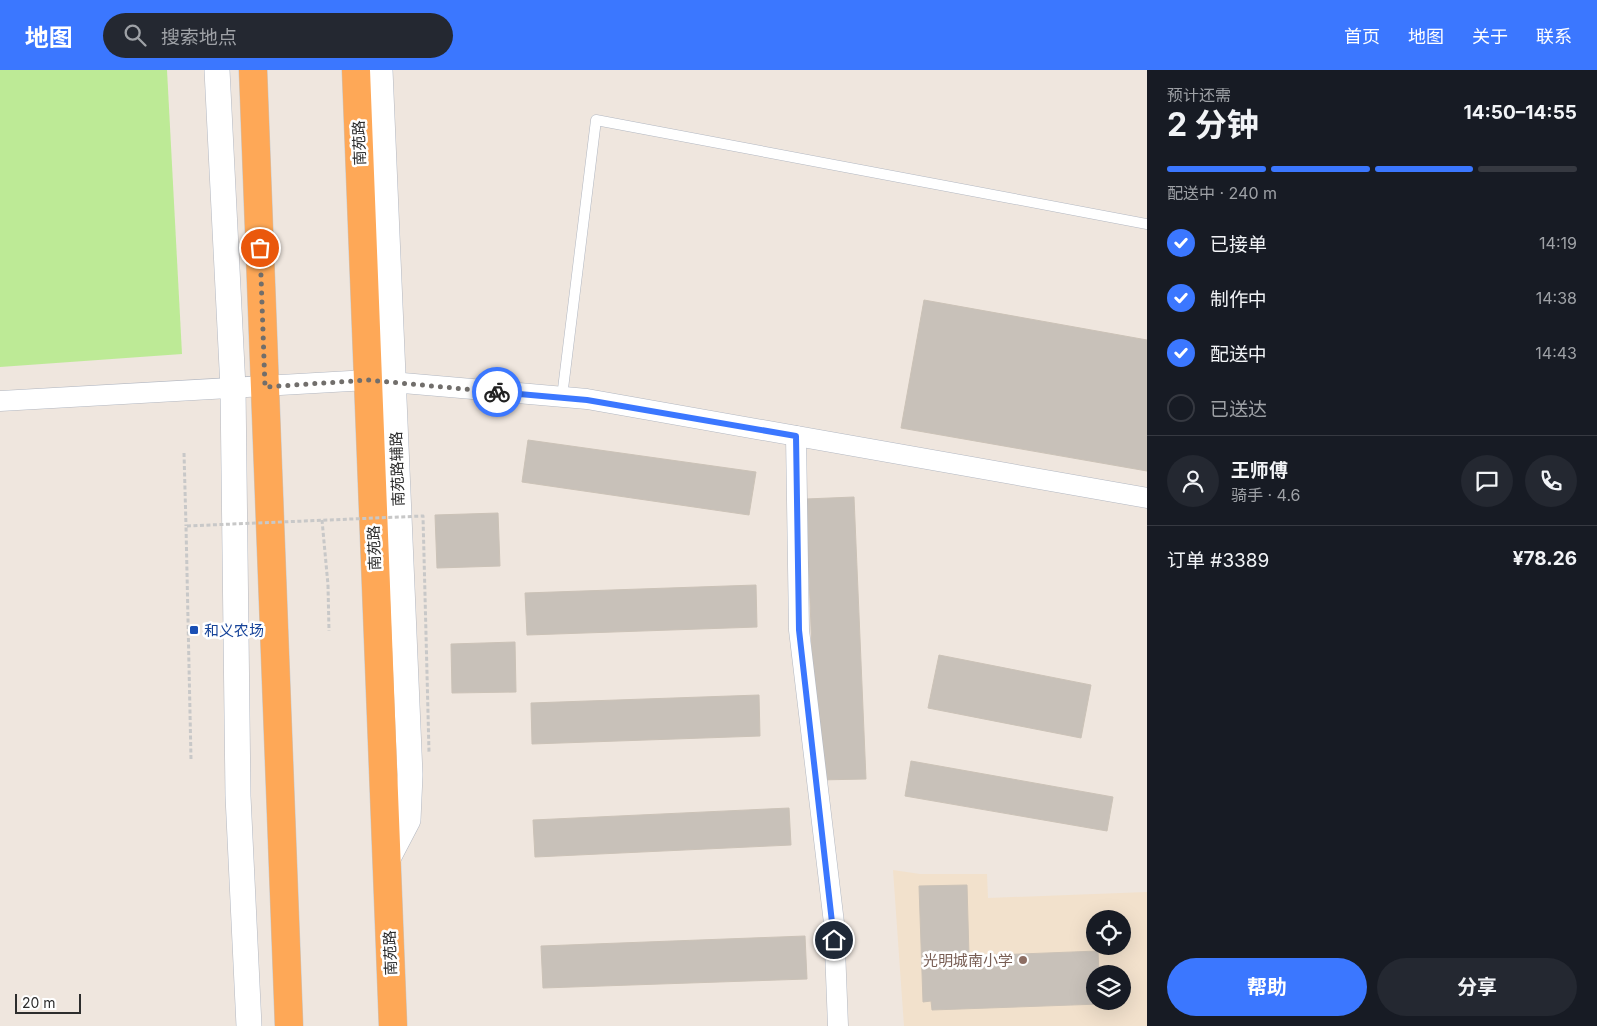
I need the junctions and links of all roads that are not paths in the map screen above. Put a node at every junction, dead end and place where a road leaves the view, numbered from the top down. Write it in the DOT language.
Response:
graph roads {
  1 [pos="217,70"];
  2 [pos="253,70"];
  3 [pos="356,70"];
  4 [pos="380,70"];
  5 [pos="1147,224"];
  6 [pos="380,381"];
  7 [pos="265,387"];
  8 [pos="233,388"];
  9 [pos="562,397"];
  10 [pos="0,401"];
  11 [pos="796,436"];
  12 [pos="1147,498"];
  13 [pos="249,1026"];
  14 [pos="289,1026"];
  15 [pos="393,1026"];
  16 [pos="838,1026"];
  1 -- 8 [label="street"];
  2 -- 7 [label="highway"];
  3 -- 6 [label="highway, 南苑路"];
  4 -- 6 [label="street"];
  5 -- 9 [label="lane"];
  6 -- 7 [label="street"];
  6 -- 9 [label="street"];
  6 -- 15 [label="highway, 南苑路"];
  7 -- 8 [label="street"];
  7 -- 14 [label="highway"];
  8 -- 10 [label="street"];
  8 -- 13 [label="street"];
  9 -- 11 [label="street"];
  11 -- 12 [label="street"];
  11 -- 16 [label="street"];
}
